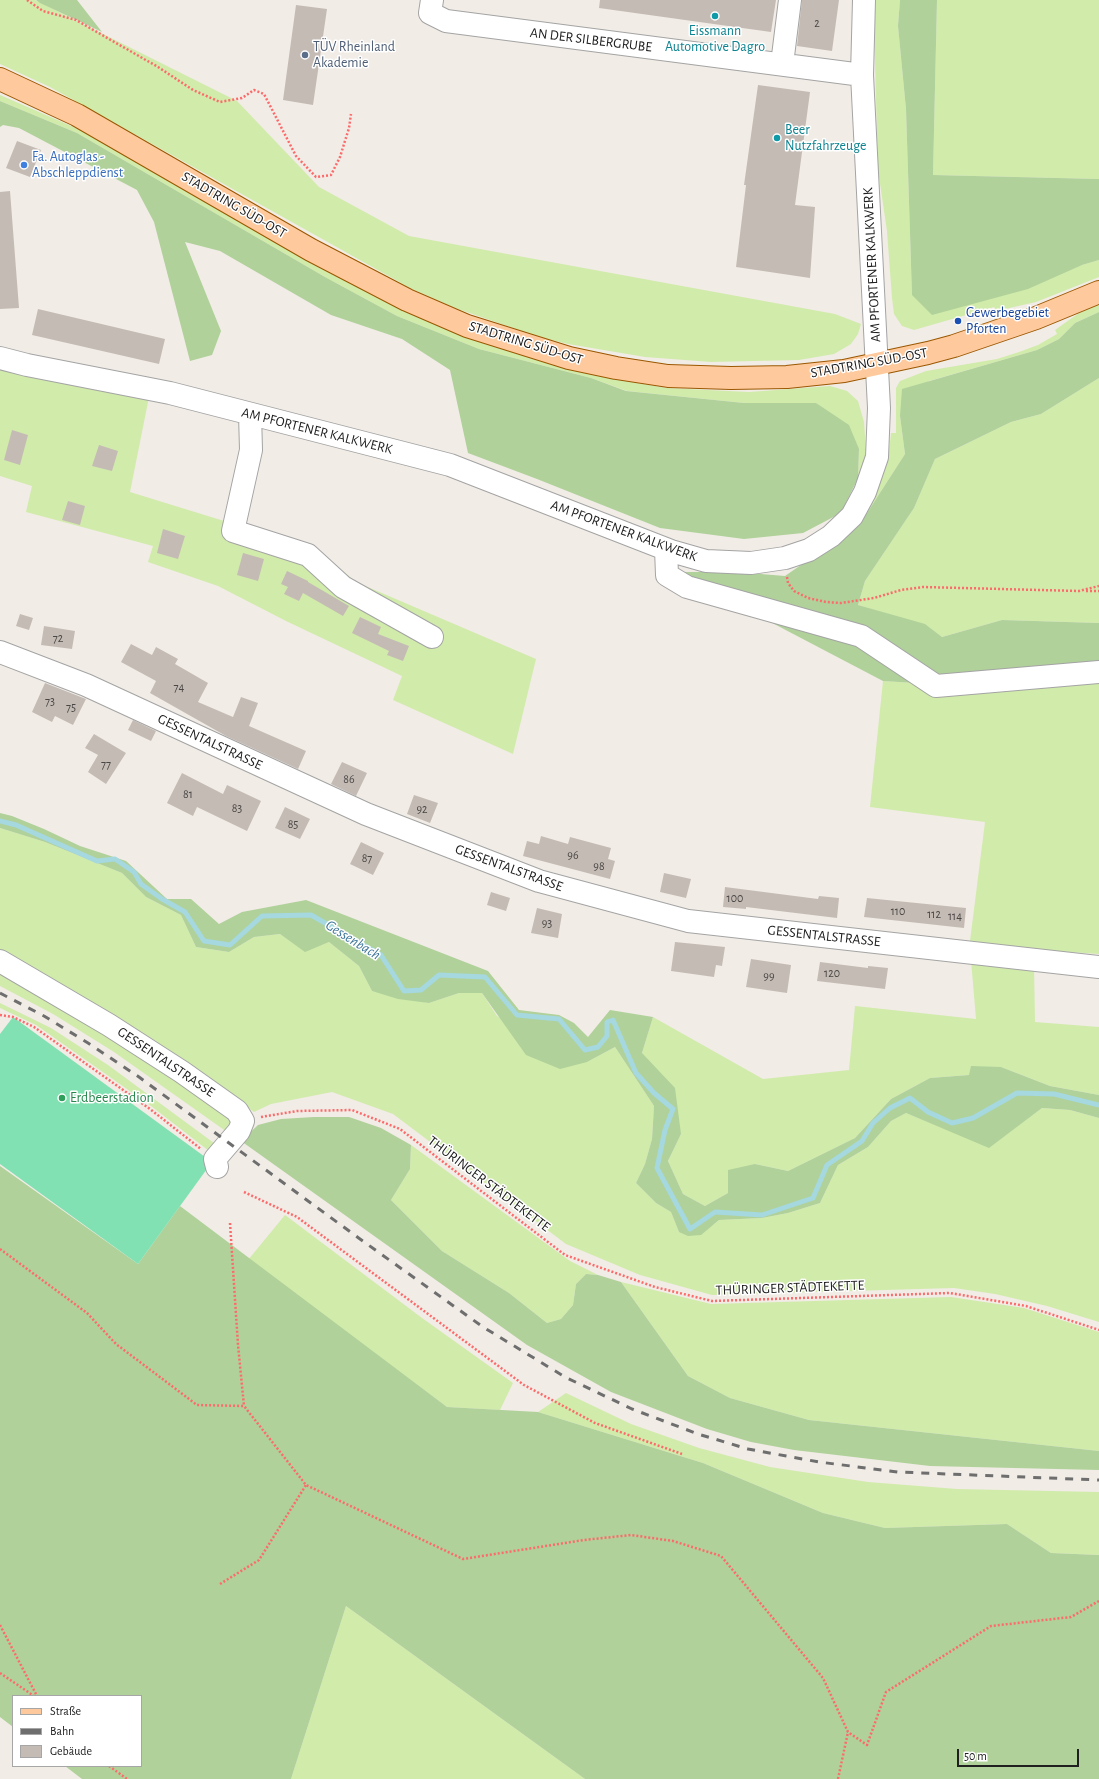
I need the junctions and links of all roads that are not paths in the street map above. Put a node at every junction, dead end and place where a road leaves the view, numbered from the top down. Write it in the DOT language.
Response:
graph roads {
  1 [pos="432,0"];
  2 [pos="790,0"];
  3 [pos="864,0"];
  4 [pos="782,64"];
  5 [pos="862,75"];
  6 [pos="0,79"];
  7 [pos="1099,292"];
  8 [pos="0,358"];
  9 [pos="877,365"];
  10 [pos="250,414"];
  11 [pos="666,549"];
  12 [pos="432,637"];
  13 [pos="0,652"];
  14 [pos="1099,672"];
  15 [pos="0,961"];
  16 [pos="1099,967"];
  17 [pos="216,1163"];
  1 -- 4 [label="street, AN DER SILBERGRUBE"];
  2 -- 4 [label="street"];
  3 -- 5 [label="street, AM PFORTENER KALKWERK"];
  4 -- 5 [label="street, AN DER SILBERGRUBE"];
  5 -- 9 [label="street, AM PFORTENER KALKWERK"];
  6 -- 9 [label="main road, STADTRING SÜD-OST"];
  7 -- 9 [label="main road, STADTRING SÜD-OST"];
  8 -- 10 [label="street, AM PFORTENER KALKWERK"];
  9 -- 11 [label="street, AM PFORTENER KALKWERK"];
  10 -- 11 [label="street, AM PFORTENER KALKWERK"];
  10 -- 12 [label="street"];
  11 -- 14 [label="street"];
  13 -- 16 [label="street, GESSENTALSTRASSE"];
  15 -- 17 [label="street, GESSENTALSTRASSE"];
}
